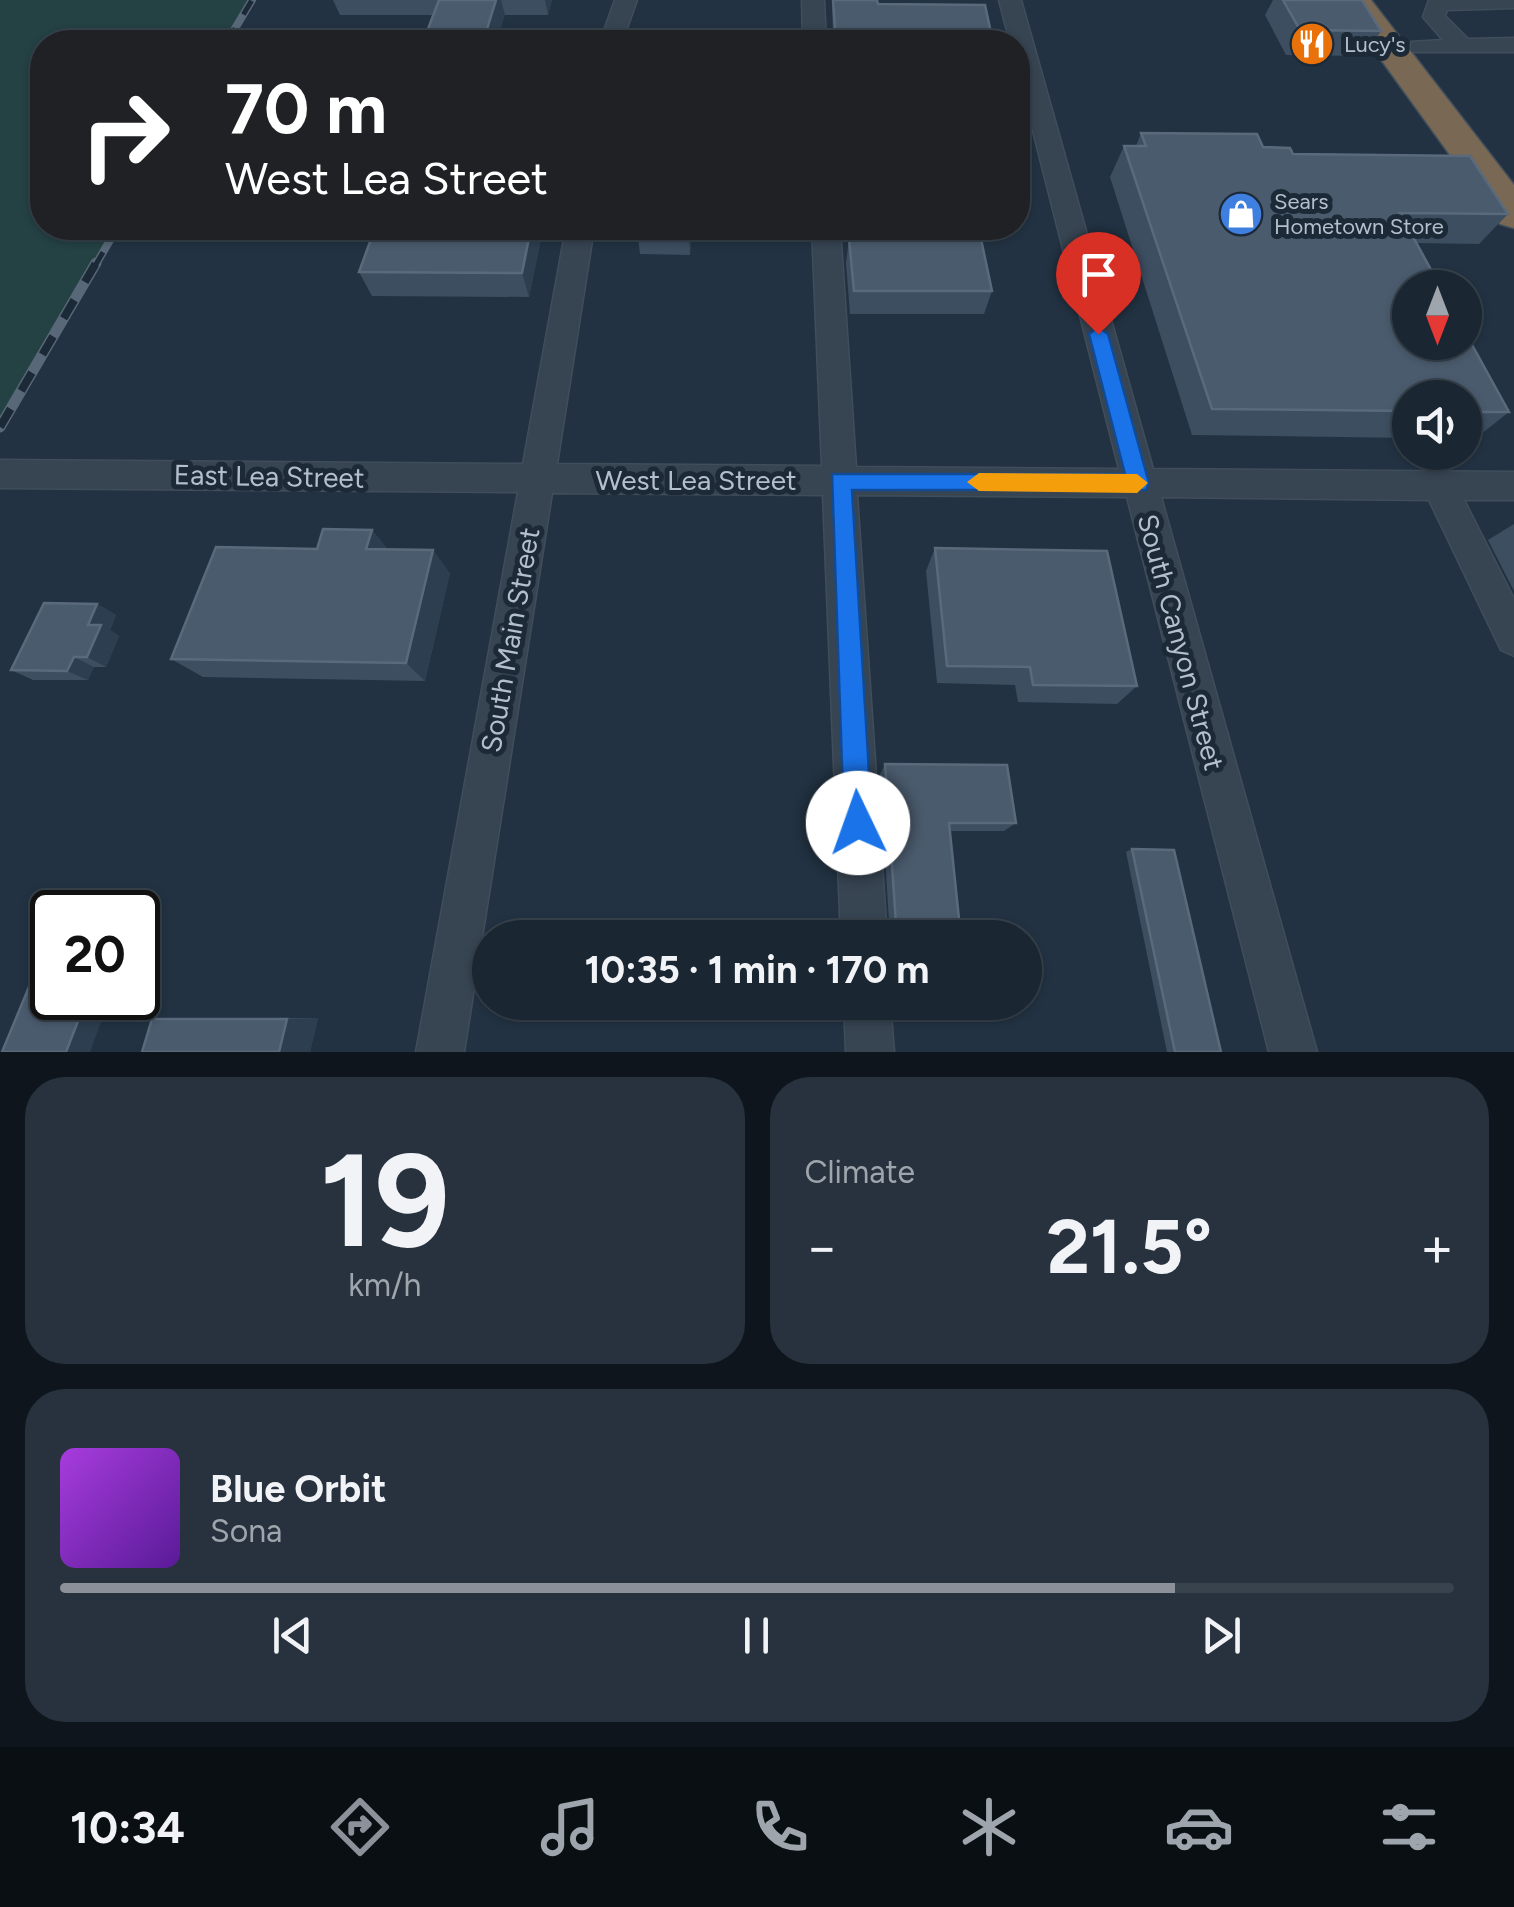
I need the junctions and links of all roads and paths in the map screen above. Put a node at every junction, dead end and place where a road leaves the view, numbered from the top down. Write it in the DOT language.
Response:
graph roads {
  1 [pos="626,0"];
  2 [pos="813,0"];
  3 [pos="1010,0"];
  4 [pos="1354,0"];
  5 [pos="1382,0"];
  6 [pos="1514,2"];
  7 [pos="615,30"];
  8 [pos="815,30"];
  9 [pos="1018,30"];
  10 [pos="1514,45"];
  11 [pos="1462,46"];
  12 [pos="1419,47"];
  13 [pos="1030,75"];
  14 [pos="1514,169"];
  15 [pos="1514,214"];
  16 [pos="578,240"];
  17 [pos="827,240"];
  18 [pos="0,474"];
  19 [pos="537,480"];
  20 [pos="840,481"];
  21 [pos="1138,483"];
  22 [pos="1440,486"];
  23 [pos="1514,486"];
  24 [pos="1514,638"];
  25 [pos="863,920"];
  26 [pos="868,1020"];
  27 [pos="440,1052"];
  28 [pos="870,1052"];
  29 [pos="1292,1052"];
  1 -- 7 [label="street"];
  2 -- 8 [label="street"];
  3 -- 9 [label="street, South Canyon Street"];
  4 -- 15 [label="highway"];
  5 -- 12 [label="highway"];
  6 -- 11 [label="street"];
  10 -- 11 [label="street"];
  11 -- 12 [label="street"];
  12 -- 14 [label="highway"];
  13 -- 21 [label="street, South Canyon Street"];
  16 -- 19 [label="street, South Main Street"];
  17 -- 20 [label="street"];
  18 -- 19 [label="street, East Lea Street"];
  19 -- 20 [label="street, West Lea Street"];
  19 -- 27 [label="street, South Main Street"];
  20 -- 21 [label="street, West Lea Street"];
  20 -- 25 [label="street"];
  21 -- 22 [label="street, West Lea Street"];
  21 -- 29 [label="street, South Canyon Street"];
  22 -- 23 [label="street, West Lea Street"];
  22 -- 24 [label="street"];
  26 -- 28 [label="street"];
}
